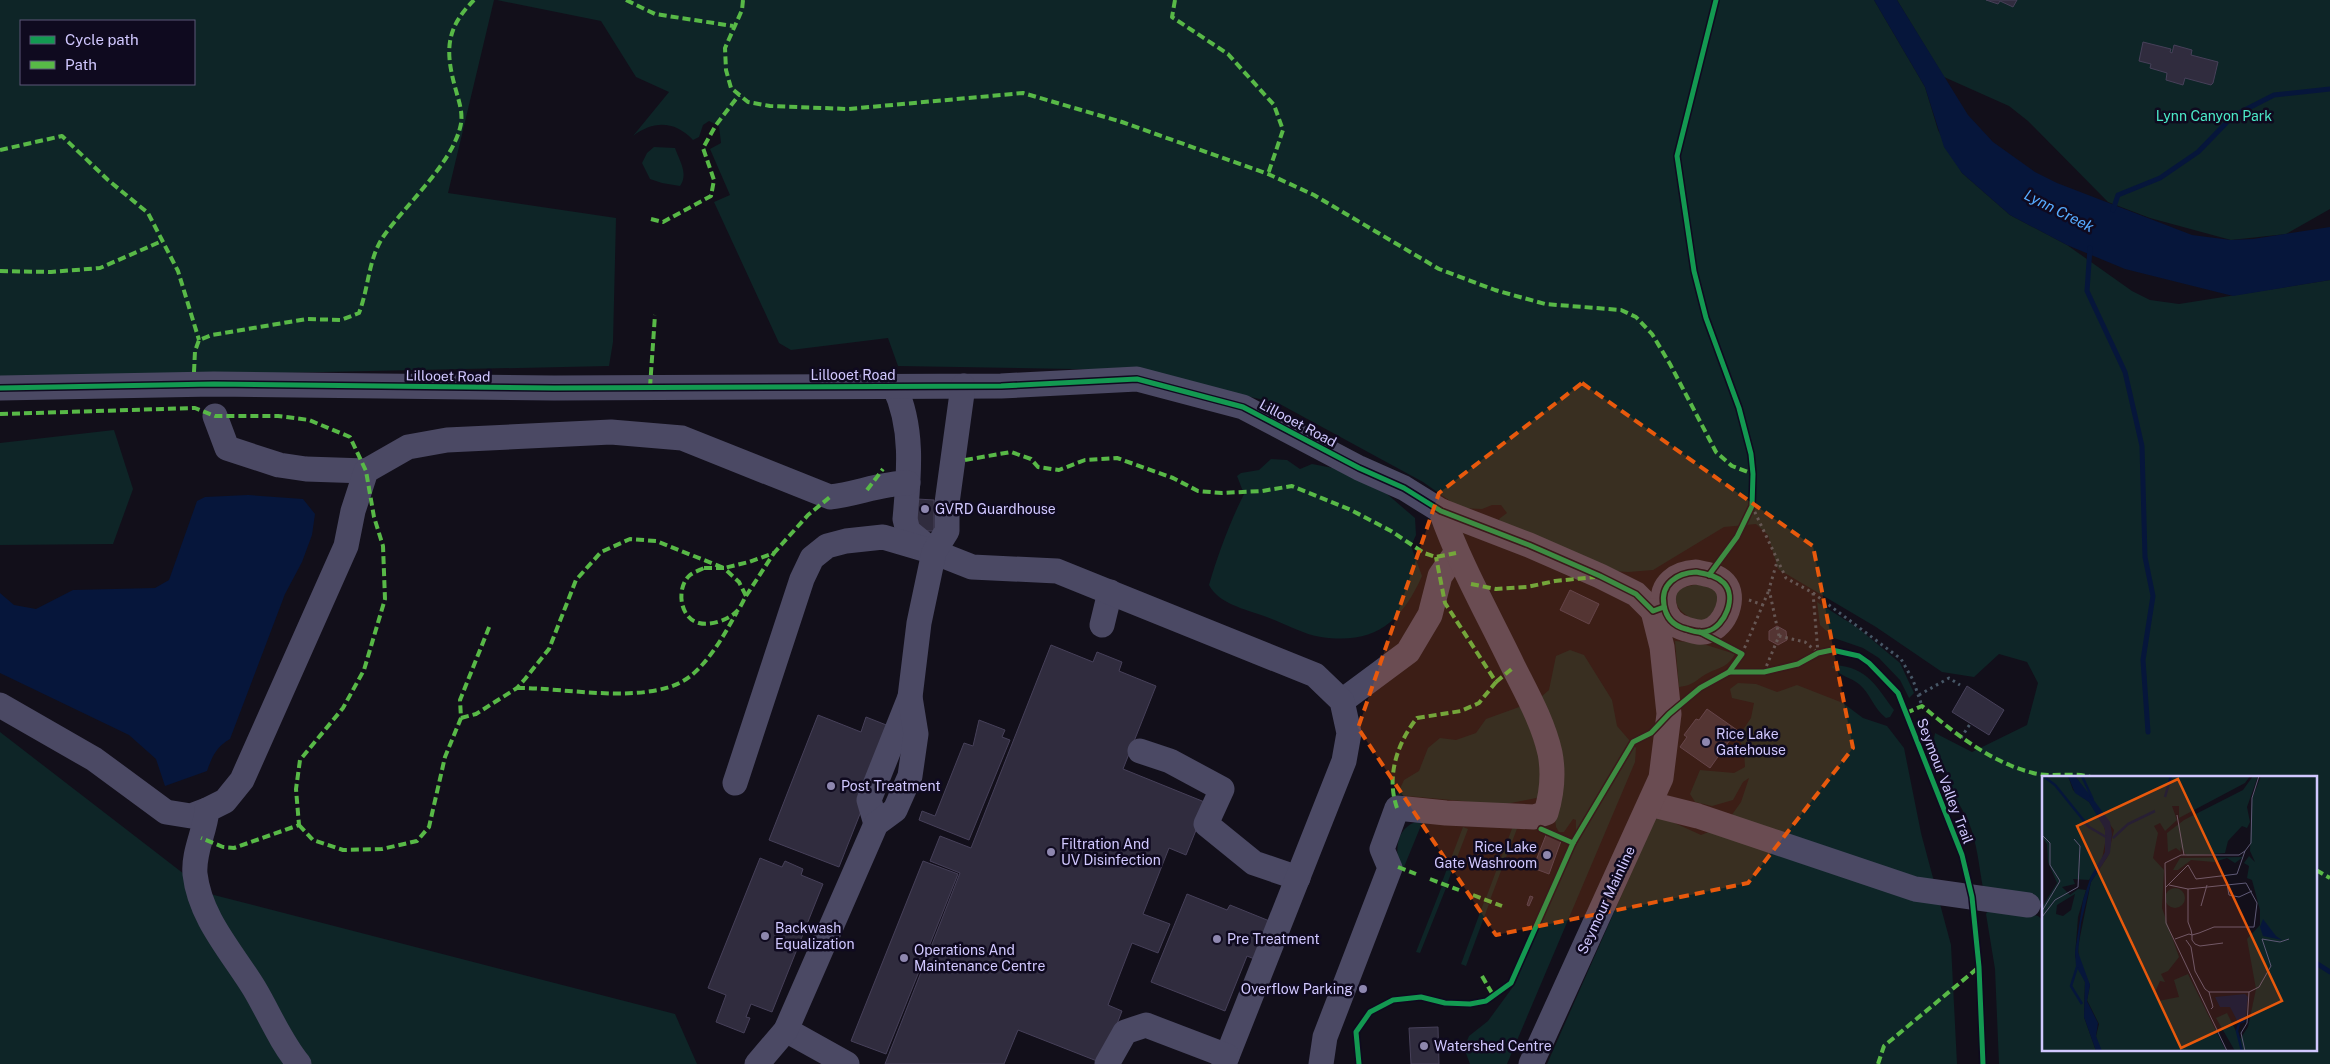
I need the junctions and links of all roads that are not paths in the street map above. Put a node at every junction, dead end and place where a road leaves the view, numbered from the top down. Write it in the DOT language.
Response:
graph roads {
  1 [pos="894,386"];
  2 [pos="963,386"];
  3 [pos="0,388"];
  4 [pos="215,416"];
  5 [pos="366,471"];
  6 [pos="908,483"];
  7 [pos="1441,511"];
  8 [pos="934,552"];
  9 [pos="1456,553"];
  10 [pos="1110,592"];
  11 [pos="1658,609"];
  12 [pos="1102,625"];
  13 [pos="1342,701"];
  14 [pos="0,705"];
  15 [pos="1140,751"];
  16 [pos="735,783"];
  17 [pos="1650,804"];
  18 [pos="207,810"];
  19 [pos="1298,878"];
  20 [pos="2028,905"];
  21 [pos="786,1030"];
  22 [pos="1225,1060"];
  23 [pos="299,1064"];
  24 [pos="757,1064"];
  25 [pos="847,1064"];
  26 [pos="1107,1064"];
  27 [pos="1321,1064"];
  28 [pos="1531,1064"];
  1 -- 2 [label="street, Lillooet Road"];
  1 -- 3 [label="street, Lillooet Road"];
  1 -- 6 [label="street"];
  2 -- 7 [label="street, Lillooet Road"];
  2 -- 8 [label="street"];
  4 -- 5 [label="street"];
  5 -- 6 [label="street"];
  5 -- 18 [label="street"];
  6 -- 8 [label="street"];
  7 -- 9 [label="street"];
  7 -- 11 [label="street, Lillooet Road"];
  8 -- 10 [label="street"];
  8 -- 16 [label="street"];
  8 -- 21 [label="street"];
  9 -- 13 [label="street"];
  9 -- 27 [label="street"];
  10 -- 12 [label="street"];
  10 -- 13 [label="street"];
  11 -- 17 [label="street, Seymour Mainline"];
  13 -- 19 [label="street"];
  14 -- 18 [label="street"];
  15 -- 19 [label="street"];
  17 -- 20 [label="street"];
  17 -- 28 [label="street, Seymour Mainline"];
  18 -- 23 [label="street"];
  19 -- 22 [label="street"];
  21 -- 24 [label="street"];
  21 -- 25 [label="street"];
  22 -- 26 [label="street"];
}
